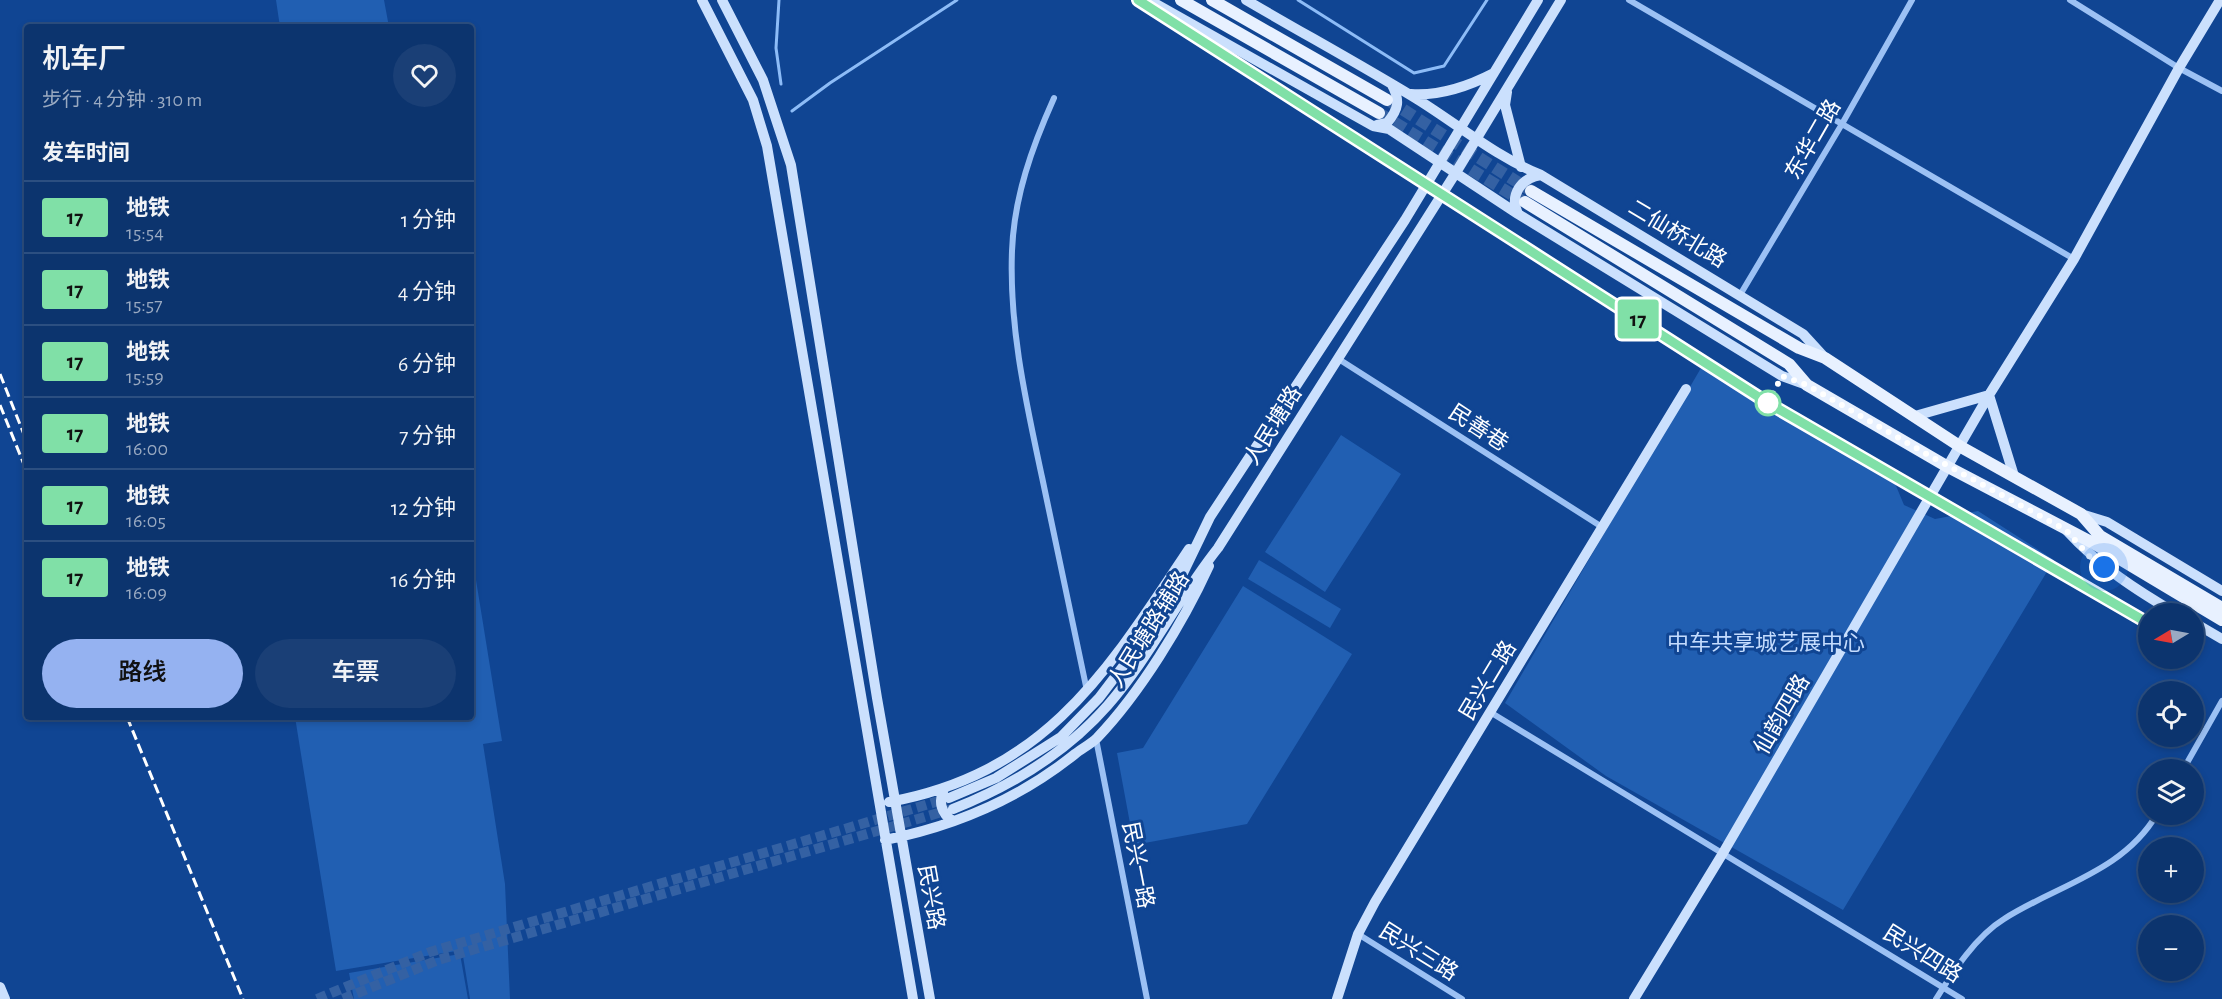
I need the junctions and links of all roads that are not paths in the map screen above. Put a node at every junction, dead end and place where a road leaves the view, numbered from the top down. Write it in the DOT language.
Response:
graph roads {
  1 [pos="702,0"];
  2 [pos="722,0"];
  3 [pos="1149,0"];
  4 [pos="1181,0"];
  5 [pos="1212,0"];
  6 [pos="1246,0"];
  7 [pos="1538,0"];
  8 [pos="1561,0"];
  9 [pos="1629,0"];
  10 [pos="1911,0"];
  11 [pos="2070,0"];
  12 [pos="2220,0"];
  13 [pos="2179,68"];
  14 [pos="1494,73"];
  15 [pos="1391,84"];
  16 [pos="1508,86"];
  17 [pos="2222,91"];
  18 [pos="1408,94"];
  19 [pos="1054,98"];
  20 [pos="1387,100"];
  21 [pos="1379,113"];
  22 [pos="1842,124"];
  23 [pos="1373,126"];
  24 [pos="1461,127"];
  25 [pos="1476,140"];
  26 [pos="1438,162"];
  27 [pos="1521,167"];
  28 [pos="1455,174"];
  29 [pos="1541,175"];
  30 [pos="1531,191"];
  31 [pos="1525,202"];
  32 [pos="1518,214"];
  33 [pos="2074,259"];
  34 [pos="1740,295"];
  35 [pos="1336,358"];
  36 [pos="1825,358"];
  37 [pos="1807,385"];
  38 [pos="1686,389"];
  39 [pos="1989,395"];
  40 [pos="1915,416"];
  41 [pos="1961,447"];
  42 [pos="1948,467"];
  43 [pos="2014,476"];
  44 [pos="2081,514"];
  45 [pos="1209,517"];
  46 [pos="1602,527"];
  47 [pos="2066,530"];
  48 [pos="1218,548"];
  49 [pos="2222,591"];
  50 [pos="2158,603"];
  51 [pos="2222,608"];
  52 [pos="2222,620"];
  53 [pos="2204,628"];
  54 [pos="2222,639"];
  55 [pos="1087,692"];
  56 [pos="2222,701"];
  57 [pos="1490,712"];
  58 [pos="1096,739"];
  59 [pos="2189,759"];
  60 [pos="949,799"];
  61 [pos="895,801"];
  62 [pos="880,804"];
  63 [pos="953,822"];
  64 [pos="2149,825"];
  65 [pos="902,837"];
  66 [pos="885,840"];
  67 [pos="1723,853"];
  68 [pos="1358,934"];
  69 [pos="0,987"];
  70 [pos="1943,988"];
  71 [pos="5,999"];
  72 [pos="913,999"];
  73 [pos="930,999"];
  74 [pos="1147,999"];
  75 [pos="1337,999"];
  76 [pos="1462,999"];
  77 [pos="1634,999"];
  78 [pos="1936,999"];
  79 [pos="1962,999"];
  1 -- 62 [label="street, 民兴路"];
  2 -- 61 [label="street, 民兴路"];
  3 -- 23 [label="street"];
  4 -- 21 [label="main road"];
  5 -- 20 [label="main road"];
  6 -- 15 [label="street, 二仙桥北路"];
  7 -- 14 [label="street, 人民塘路"];
  8 -- 16 [label="street, 人民塘路"];
  9 -- 22 [label="street"];
  10 -- 22 [label="street, 东华二路"];
  11 -- 13 [label="street"];
  12 -- 13 [label="street, 仙韵四路"];
  13 -- 17 [label="street"];
  13 -- 33 [label="street, 仙韵四路"];
  14 -- 18 [label="street"];
  14 -- 24 [label="street, 人民塘路"];
  15 -- 18 [label="street, 二仙桥北路"];
  15 -- 23 [label="street"];
  16 -- 25 [label="street, 人民塘路"];
  16 -- 27 [label="street"];
  18 -- 24 [label="street, 二仙桥北路"];
  19 -- 55 [label="street"];
  22 -- 33 [label="street"];
  22 -- 34 [label="street, 东华二路"];
  23 -- 26 [label="street"];
  24 -- 25 [label="street, 二仙桥北路"];
  24 -- 26 [label="street, 人民塘路"];
  25 -- 27 [label="street, 二仙桥北路"];
  25 -- 28 [label="street, 人民塘路"];
  26 -- 28 [label="street"];
  26 -- 45 [label="street, 人民塘路"];
  27 -- 29 [label="street, 二仙桥北路"];
  28 -- 32 [label="street"];
  28 -- 35 [label="street, 人民塘路"];
  29 -- 32 [label="street"];
  29 -- 34 [label="street, 二仙桥北路"];
  30 -- 36 [label="main road"];
  31 -- 37 [label="main road"];
  32 -- 37 [label="street"];
  33 -- 39 [label="street, 仙韵四路"];
  34 -- 36 [label="street, 二仙桥北路"];
  35 -- 46 [label="street, 民善巷"];
  35 -- 48 [label="street, 人民塘路"];
  36 -- 40 [label="main road, 二仙桥北路"];
  37 -- 42 [label="main road"];
  38 -- 46 [label="street, 民兴二路"];
  39 -- 40 [label="street"];
  39 -- 41 [label="street, 仙韵四路"];
  39 -- 43 [label="street"];
  40 -- 41 [label="main road, 二仙桥北路"];
  41 -- 42 [label="street, 仙韵四路"];
  41 -- 43 [label="main road, 二仙桥北路"];
  42 -- 47 [label="main road"];
  42 -- 67 [label="street, 仙韵四路"];
  43 -- 44 [label="main road, 二仙桥北路"];
  44 -- 49 [label="street, 二仙桥北路"];
  44 -- 51 [label="main road, 二仙桥北路"];
  45 -- 55 [label="street, 人民塘路辅路"];
  45 -- 60 [label="street, 人民塘路"];
  46 -- 57 [label="street, 民兴二路"];
  47 -- 50 [label="street"];
  47 -- 52 [label="main road"];
  48 -- 58 [label="street, 人民塘路辅路"];
  48 -- 60 [label="street, 人民塘路"];
  53 -- 54 [label="street"];
  55 -- 60 [label="street, 人民塘路辅路"];
  56 -- 59 [label="street"];
  57 -- 67 [label="street, 民兴四路"];
  57 -- 68 [label="street, 民兴二路"];
  58 -- 63 [label="street, 人民塘路辅路"];
  58 -- 74 [label="street, 民兴一路"];
  60 -- 61 [label="street, 人民塘路辅路"];
  60 -- 63 [label="street"];
  61 -- 62 [label="street, 人民塘路辅路"];
  61 -- 65 [label="street, 民兴路"];
  62 -- 66 [label="street, 民兴路"];
  63 -- 65 [label="street, 人民塘路辅路"];
  64 -- 70 [label="street"];
  65 -- 66 [label="street, 人民塘路辅路"];
  65 -- 73 [label="street, 民兴路"];
  66 -- 72 [label="street, 民兴路"];
  67 -- 70 [label="street, 民兴四路"];
  67 -- 77 [label="street, 仙韵四路"];
  68 -- 75 [label="street, 民兴二路"];
  68 -- 76 [label="street, 民兴三路"];
  69 -- 71 [label="street"];
  70 -- 78 [label="street"];
  70 -- 79 [label="street, 民兴四路"];
}
